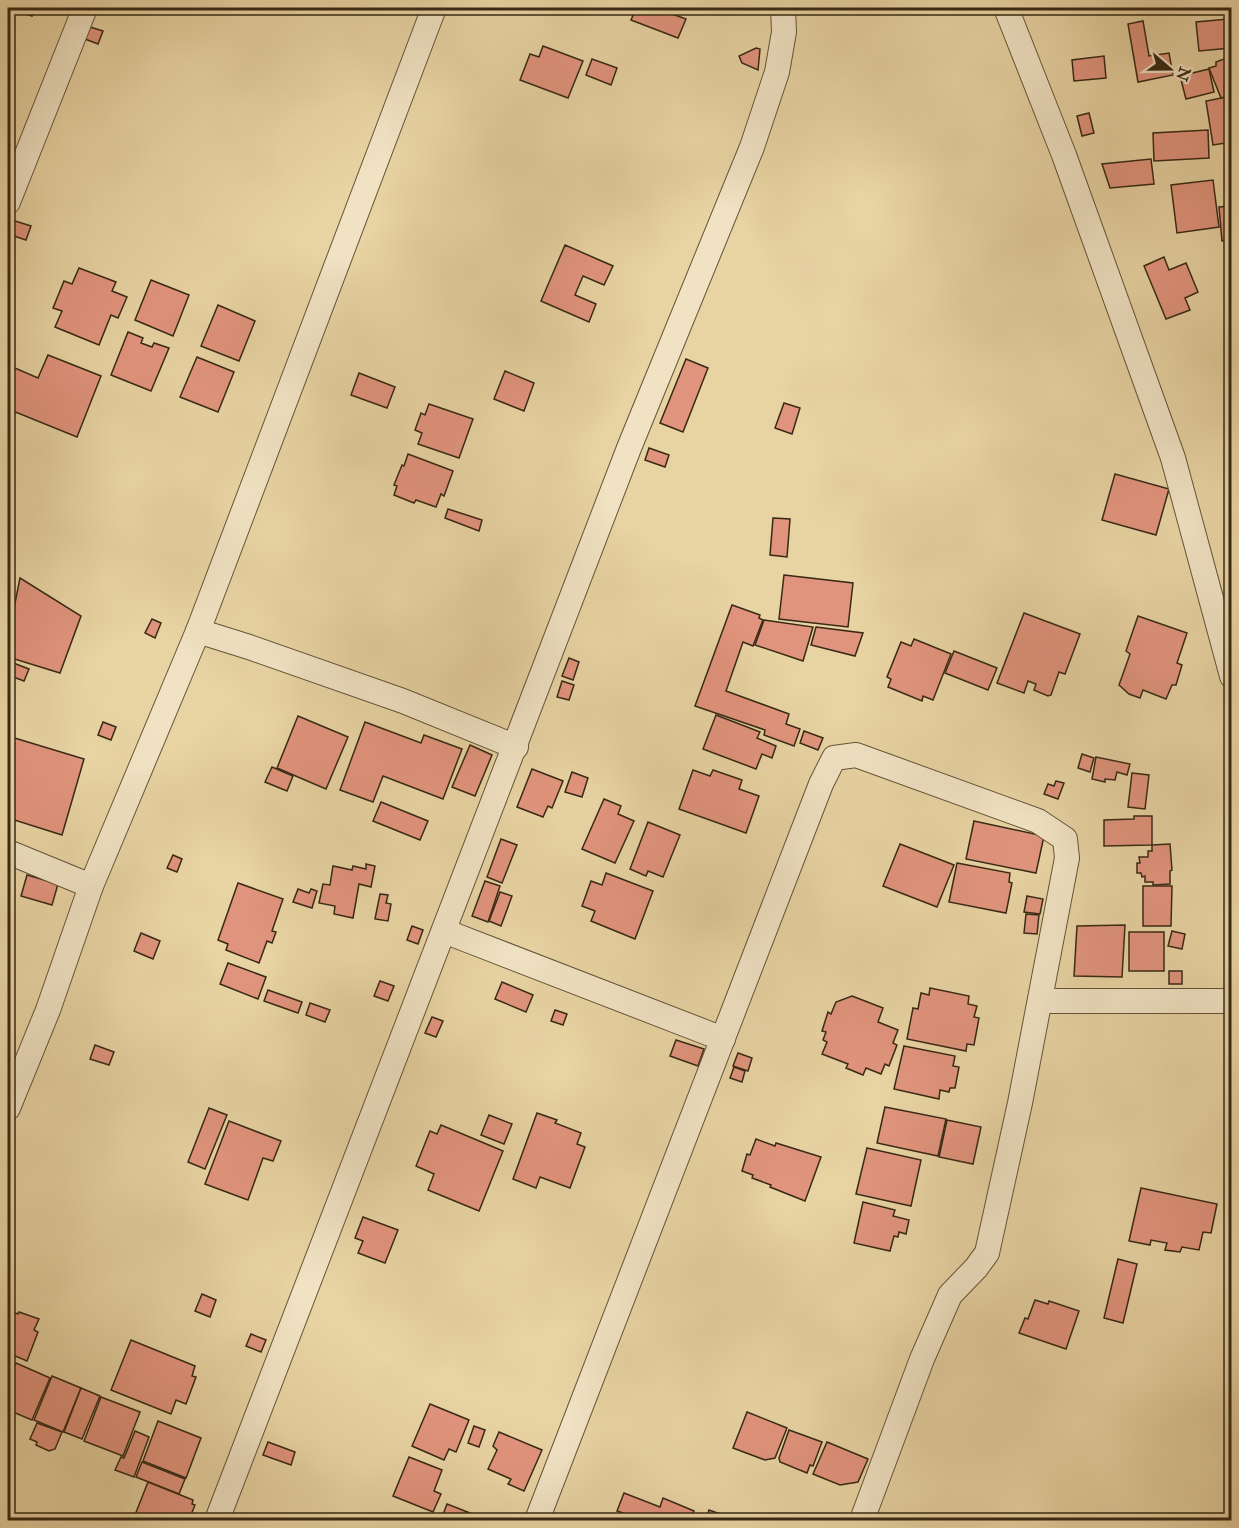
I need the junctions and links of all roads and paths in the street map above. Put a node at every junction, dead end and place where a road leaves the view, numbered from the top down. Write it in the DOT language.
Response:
graph roads {
  1 [pos="85,8"];
  2 [pos="434,8"];
  3 [pos="783,8"];
  4 [pos="1010,8"];
  5 [pos="8,202"];
  6 [pos="198,632"];
  7 [pos="1232,676"];
  8 [pos="516,747"];
  9 [pos="8,852"];
  10 [pos="91,886"];
  11 [pos="444,931"];
  12 [pos="1040,1001"];
  13 [pos="1232,1001"];
  14 [pos="723,1039"];
  15 [pos="8,1108"];
  16 [pos="217,1521"];
  17 [pos="537,1521"];
  18 [pos="862,1521"];
  1 -- 5 [label="street"];
  2 -- 6 [label="street"];
  3 -- 8 [label="street"];
  4 -- 7 [label="street"];
  6 -- 8 [label="street"];
  6 -- 10 [label="street"];
  8 -- 11 [label="street"];
  9 -- 10 [label="street"];
  10 -- 15 [label="street"];
  11 -- 14 [label="street"];
  11 -- 16 [label="street"];
  12 -- 13 [label="street"];
  12 -- 14 [label="street"];
  12 -- 18 [label="street"];
  14 -- 17 [label="street"];
}
